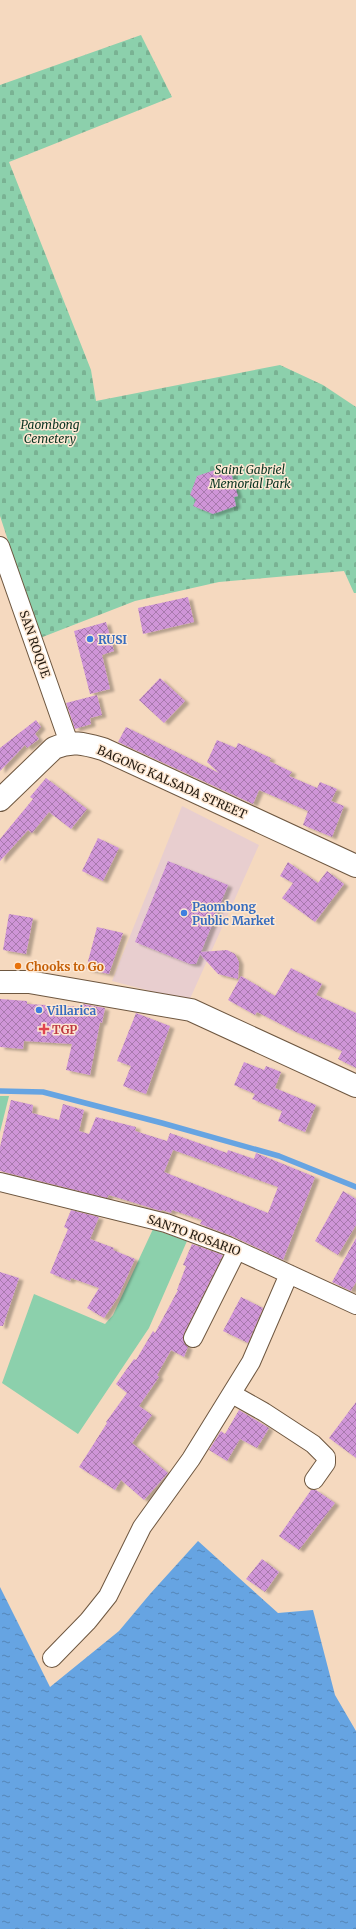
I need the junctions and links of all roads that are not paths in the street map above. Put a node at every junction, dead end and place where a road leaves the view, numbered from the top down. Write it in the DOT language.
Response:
graph roads {
  1 [pos="0,546"];
  2 [pos="69,743"];
  3 [pos="0,800"];
  4 [pos="356,866"];
  5 [pos="0,982"];
  6 [pos="356,1086"];
  7 [pos="0,1182"];
  8 [pos="237,1250"];
  9 [pos="289,1274"];
  10 [pos="356,1305"];
  11 [pos="193,1338"];
  12 [pos="232,1394"];
  13 [pos="314,1480"];
  14 [pos="52,1658"];
  1 -- 2 [label="street, SAN ROQUE"];
  2 -- 3 [label="main road"];
  2 -- 4 [label="main road, BAGONG KALSADA STREET"];
  5 -- 6 [label="main road"];
  7 -- 8 [label="street, SANTO ROSARIO"];
  8 -- 9 [label="street, SANTO ROSARIO"];
  8 -- 11 [label="street"];
  9 -- 10 [label="street, SANTO ROSARIO"];
  9 -- 12 [label="street"];
  12 -- 13 [label="street"];
  12 -- 14 [label="street"];
}
